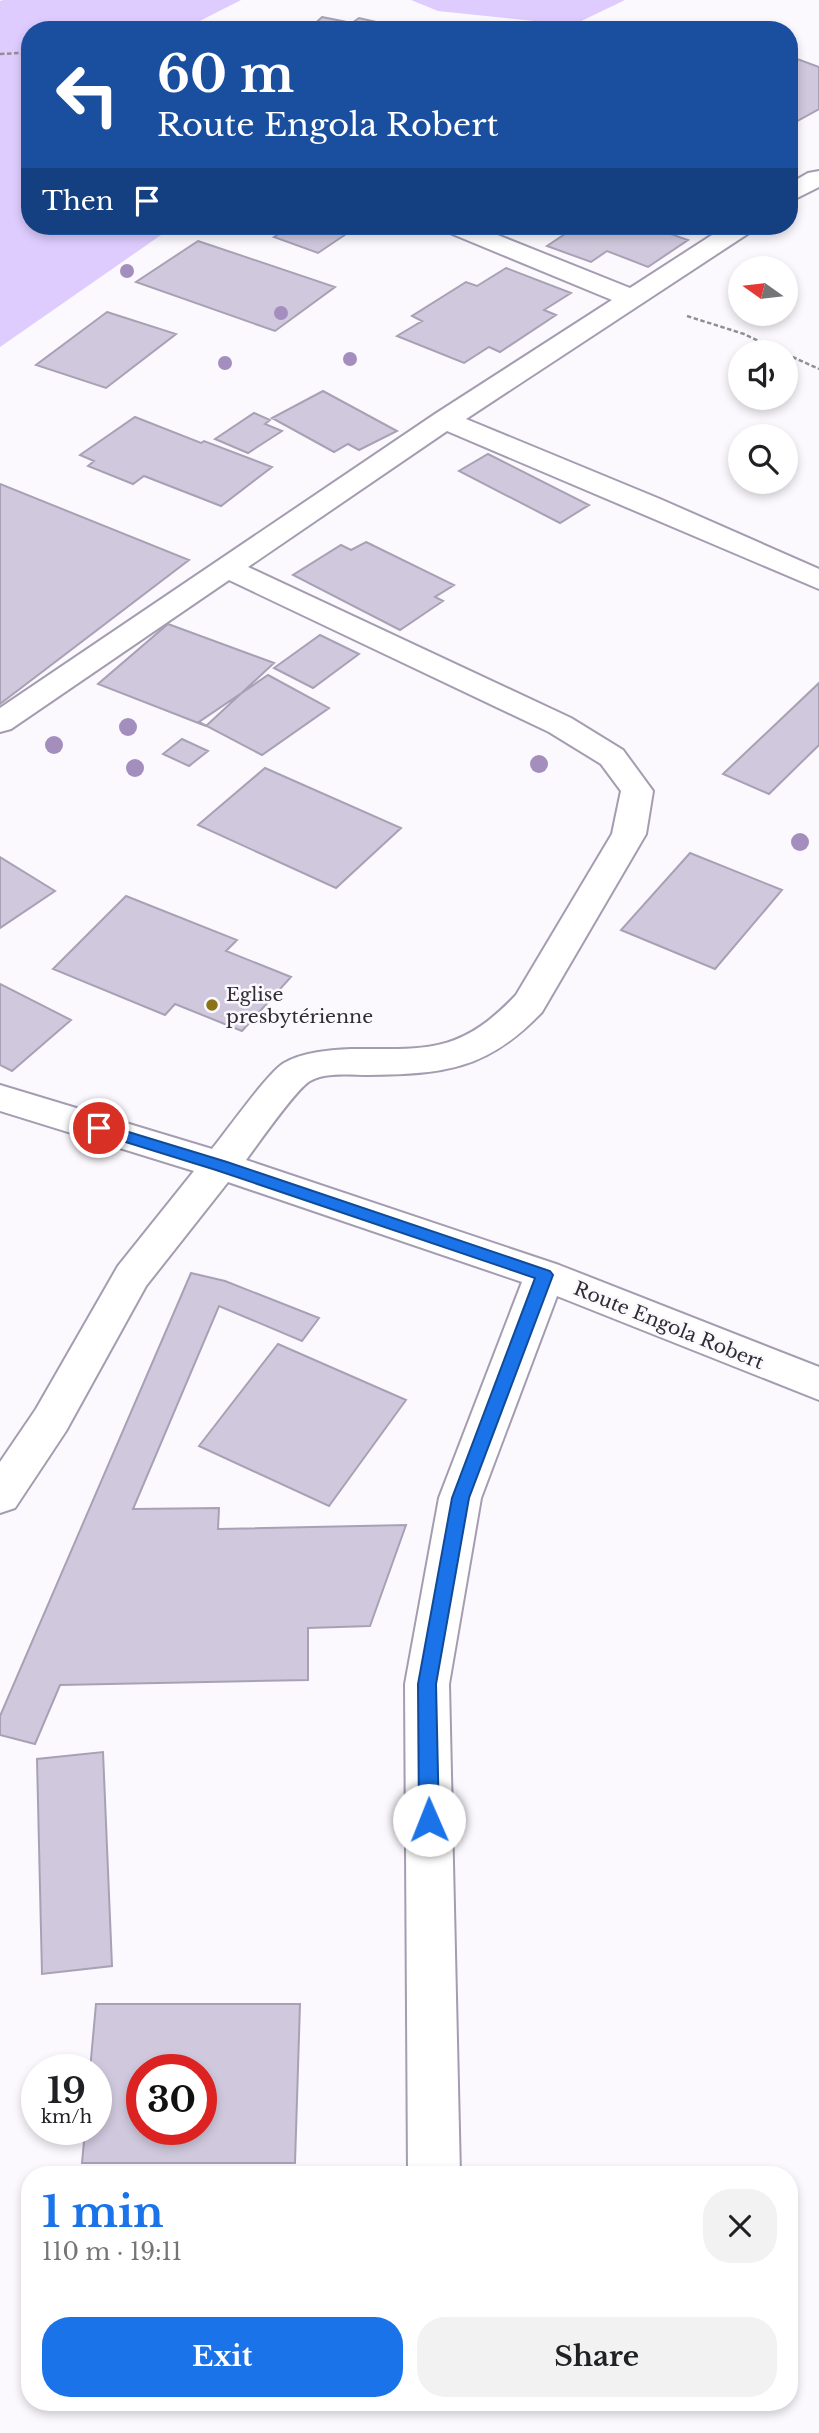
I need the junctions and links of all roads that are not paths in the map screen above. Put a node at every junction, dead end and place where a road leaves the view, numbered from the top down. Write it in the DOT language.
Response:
graph roads {
  1 [pos="817,178"];
  2 [pos="798,188"];
  3 [pos="473,235"];
  4 [pos="729,235"];
  5 [pos="622,306"];
  6 [pos="445,420"];
  7 [pos="228,568"];
  8 [pos="819,580"];
  9 [pos="0,722"];
  10 [pos="0,1098"];
  11 [pos="222,1166"];
  12 [pos="545,1275"];
  13 [pos="819,1384"];
  14 [pos="0,1496"];
  15 [pos="434,2166"];
  1 -- 2 [label="street"];
  3 -- 5 [label="street"];
  4 -- 5 [label="street"];
  5 -- 6 [label="street"];
  6 -- 7 [label="street"];
  6 -- 8 [label="street"];
  7 -- 9 [label="street"];
  7 -- 11 [label="street"];
  10 -- 11 [label="street, Route Engola Robert"];
  11 -- 12 [label="street, Route Engola Robert"];
  11 -- 14 [label="street"];
  12 -- 13 [label="street, Route Engola Robert"];
  12 -- 15 [label="street"];
}
